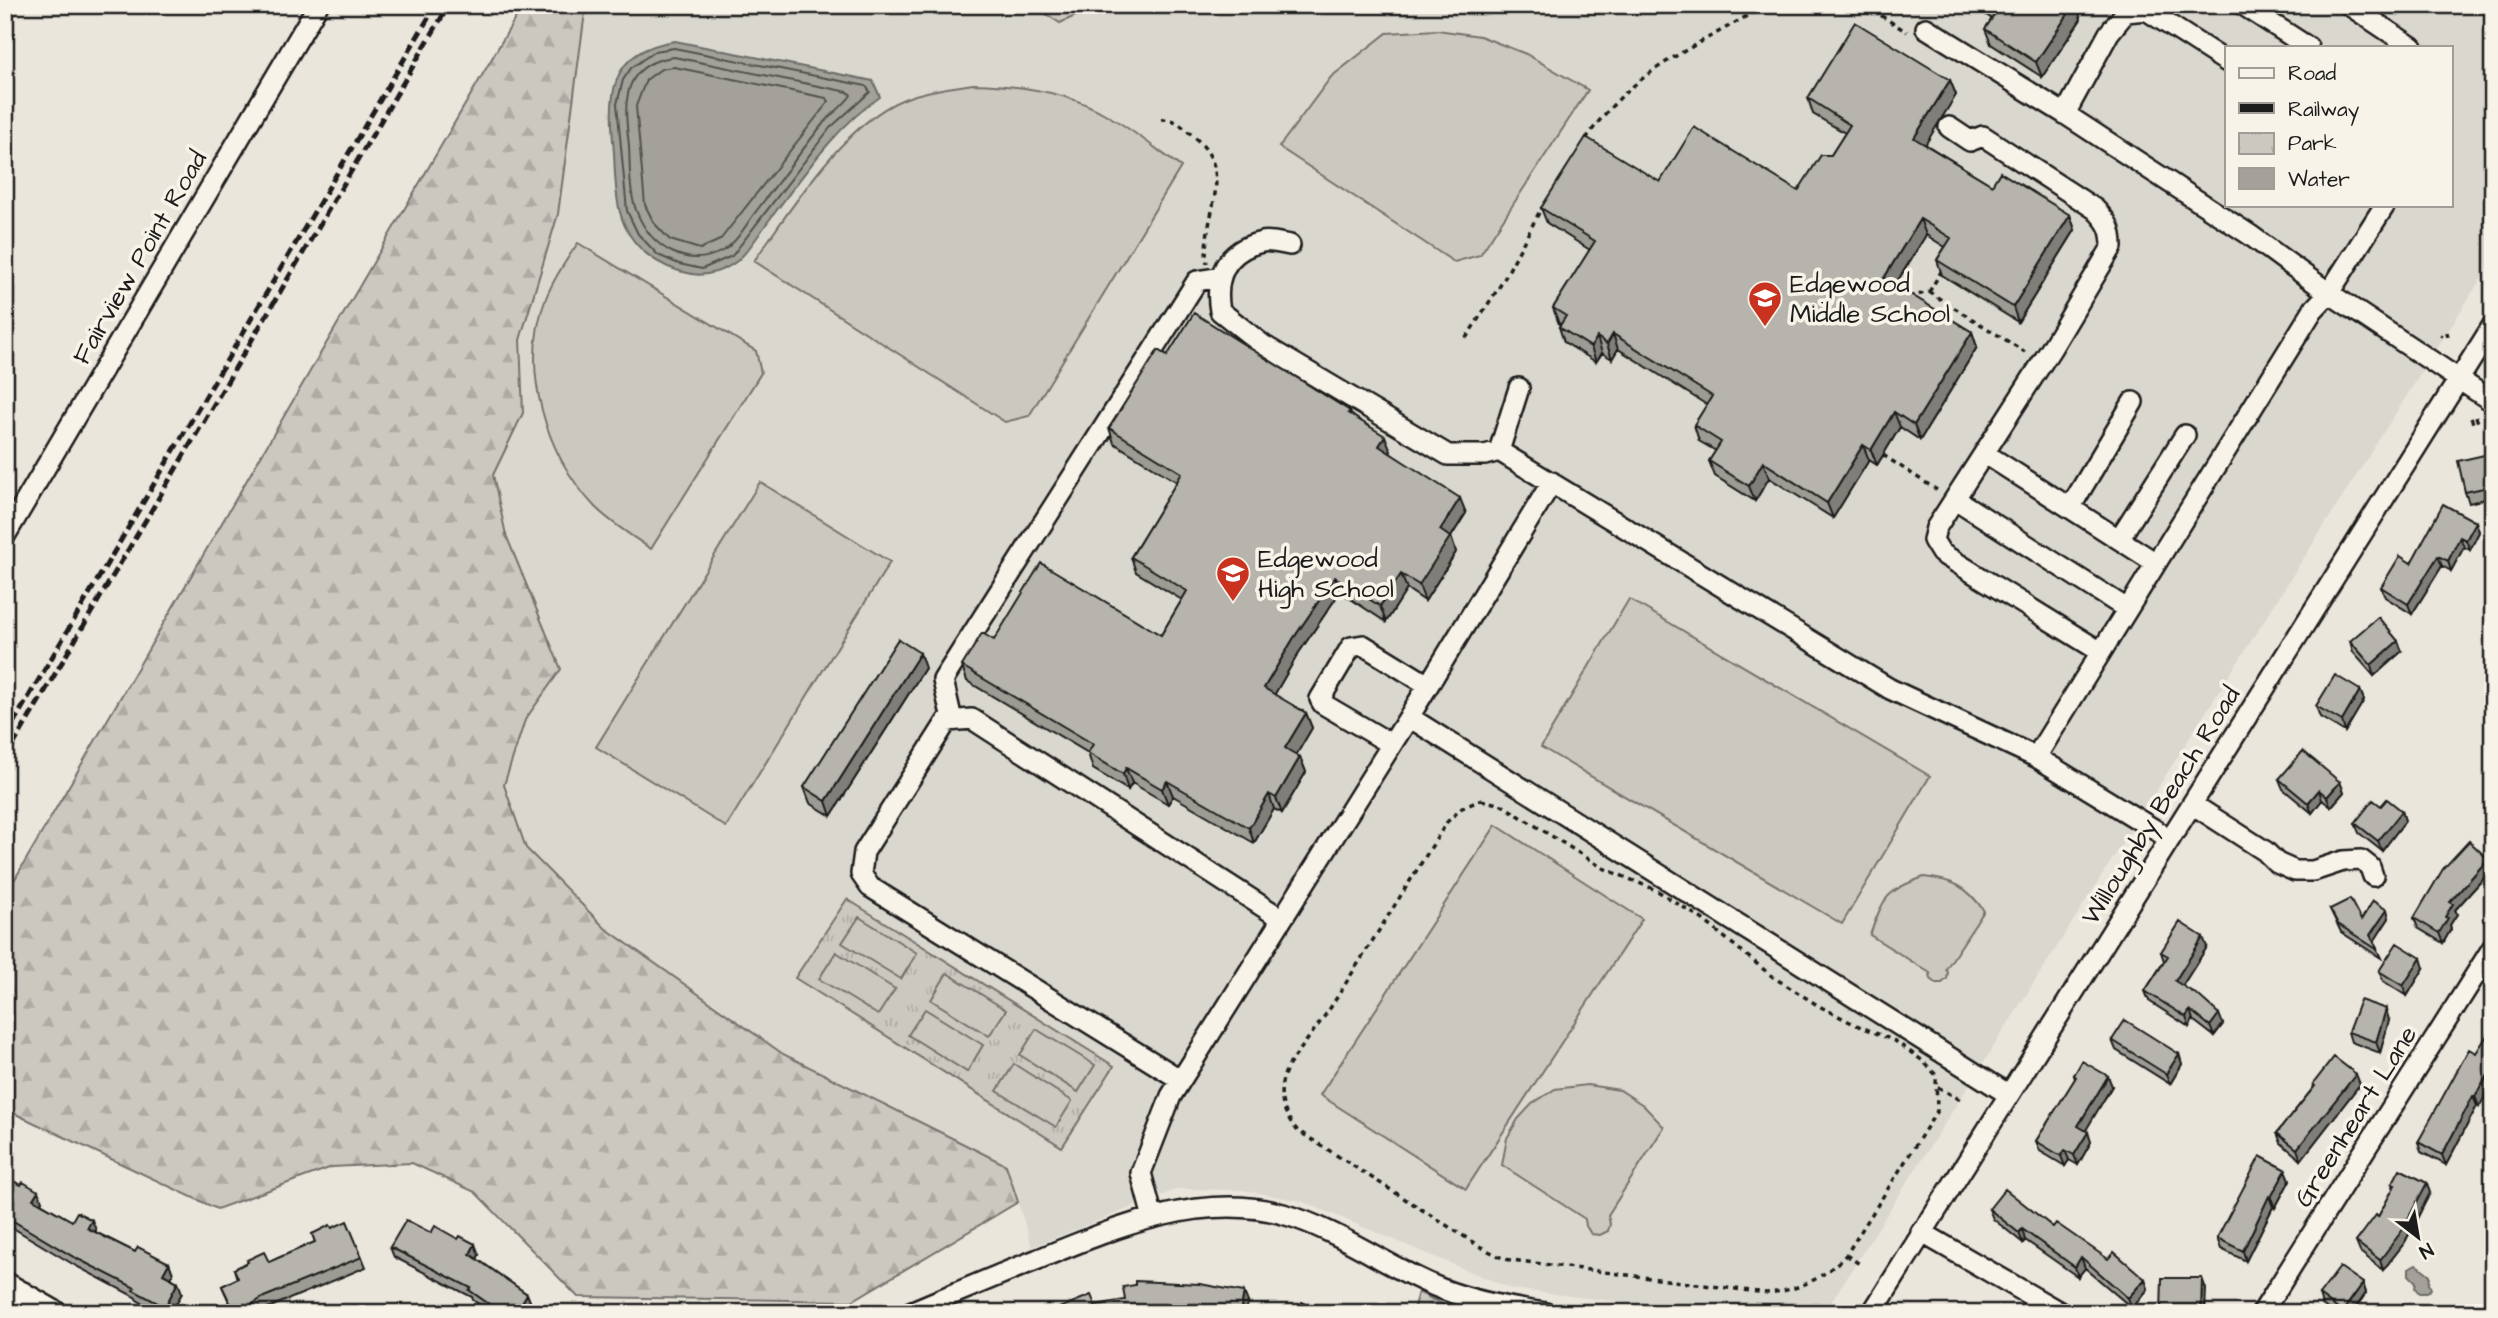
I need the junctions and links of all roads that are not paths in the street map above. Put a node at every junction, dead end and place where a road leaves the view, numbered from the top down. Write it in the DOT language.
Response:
graph roads {
  1 [pos="318,5"];
  2 [pos="2243,5"];
  3 [pos="2349,5"];
  4 [pos="1926,27"];
  5 [pos="2306,46"];
  6 [pos="2411,46"];
  7 [pos="2225,61"];
  8 [pos="2065,114"];
  9 [pos="1949,127"];
  10 [pos="2384,206"];
  11 [pos="1290,245"];
  12 [pos="1215,278"];
  13 [pos="2329,293"];
  14 [pos="2493,325"];
  15 [pos="2459,379"];
  16 [pos="1519,388"];
  17 [pos="2133,402"];
  18 [pos="2493,402"];
  19 [pos="2185,435"];
  20 [pos="1499,450"];
  21 [pos="1984,453"];
  22 [pos="1552,482"];
  23 [pos="1947,495"];
  24 [pos="2070,508"];
  25 [pos="5,536"];
  26 [pos="2119,540"];
  27 [pos="2156,563"];
  28 [pos="2127,610"];
  29 [pos="2101,652"];
  30 [pos="1428,685"];
  31 [pos="1409,717"];
  32 [pos="952,720"];
  33 [pos="1391,744"];
  34 [pos="2036,757"];
  35 [pos="2192,804"];
  36 [pos="2171,839"];
  37 [pos="2374,876"];
  38 [pos="1282,919"];
  39 [pos="2493,947"];
  40 [pos="1181,1080"];
  41 [pos="2008,1094"];
  42 [pos="1153,1218"];
  43 [pos="1921,1232"];
  44 [pos="5,1282"];
  45 [pos="23,1292"];
  46 [pos="12,1313"];
  47 [pos="58,1313"];
  48 [pos="908,1313"];
  49 [pos="1545,1313"];
  50 [pos="1872,1313"];
  51 [pos="2061,1313"];
  52 [pos="2262,1313"];
  1 -- 25 [label="street, Fairview Point Road"];
  2 -- 5 [label="street"];
  3 -- 6 [label="street"];
  4 -- 8 [label="street"];
  7 -- 8 [label="street"];
  8 -- 13 [label="street"];
  9 -- 21 [label="street"];
  10 -- 13 [label="street"];
  11 -- 12 [label="street"];
  12 -- 20 [label="street"];
  12 -- 32 [label="street"];
  13 -- 15 [label="street"];
  13 -- 27 [label="street"];
  14 -- 15 [label="street, Willoughby Beach Road"];
  15 -- 18 [label="street"];
  15 -- 35 [label="street, Willoughby Beach Road"];
  16 -- 20 [label="street"];
  17 -- 24 [label="street"];
  19 -- 26 [label="street"];
  20 -- 22 [label="street"];
  21 -- 23 [label="street"];
  21 -- 24 [label="street"];
  22 -- 30 [label="street"];
  22 -- 34 [label="street"];
  23 -- 28 [label="street"];
  23 -- 29 [label="street"];
  24 -- 26 [label="street"];
  26 -- 27 [label="street"];
  27 -- 28 [label="street"];
  28 -- 29 [label="street"];
  29 -- 34 [label="street"];
  30 -- 31 [label="street"];
  30 -- 33 [label="street"];
  31 -- 33 [label="street"];
  31 -- 41 [label="street"];
  32 -- 38 [label="street"];
  32 -- 40 [label="street"];
  33 -- 38 [label="street"];
  34 -- 36 [label="street"];
  35 -- 36 [label="street, Willoughby Beach Road"];
  35 -- 37 [label="street"];
  36 -- 41 [label="street, Willoughby Beach Road"];
  38 -- 40 [label="street"];
  39 -- 52 [label="street, Greenheart Lane"];
  40 -- 42 [label="street"];
  41 -- 43 [label="street, Willoughby Beach Road"];
  42 -- 48 [label="street"];
  42 -- 49 [label="street"];
  43 -- 50 [label="street, Willoughby Beach Road"];
  43 -- 51 [label="street"];
  44 -- 45 [label="street"];
  45 -- 46 [label="street"];
  45 -- 47 [label="street"];
}
